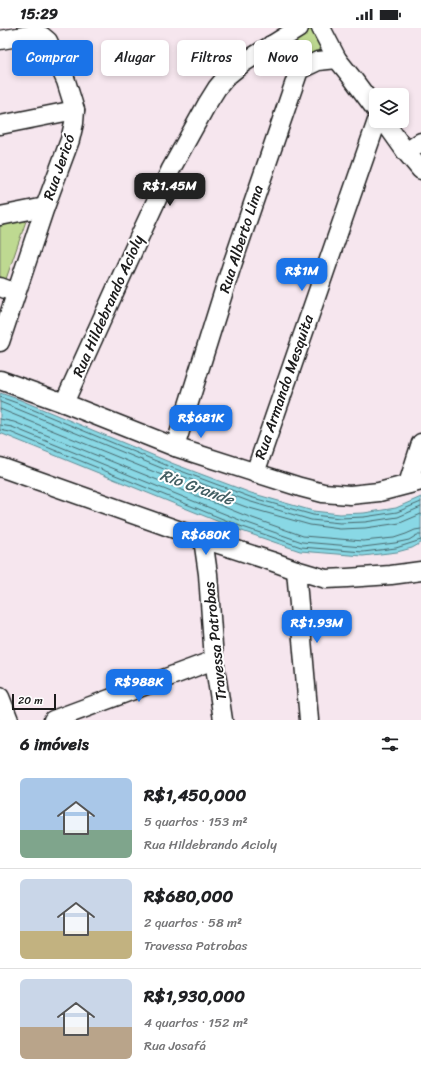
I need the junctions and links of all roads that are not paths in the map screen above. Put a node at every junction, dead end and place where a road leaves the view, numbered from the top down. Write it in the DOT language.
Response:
graph roads {
  1 [pos="299,28"];
  2 [pos="321,28"];
  3 [pos="0,40"];
  4 [pos="280,40"];
  5 [pos="254,57"];
  6 [pos="337,60"];
  7 [pos="312,64"];
  8 [pos="297,76"];
  9 [pos="369,101"];
  10 [pos="75,110"];
  11 [pos="0,125"];
  12 [pos="375,128"];
  13 [pos="389,128"];
  14 [pos="421,142"];
  15 [pos="406,152"];
  16 [pos="421,170"];
  17 [pos="45,207"];
  18 [pos="0,216"];
  19 [pos="8,290"];
  20 [pos="0,342"];
  21 [pos="0,380"];
  22 [pos="64,403"];
  23 [pos="421,443"];
  24 [pos="176,447"];
  25 [pos="0,467"];
  26 [pos="255,473"];
  27 [pos="414,482"];
  28 [pos="203,539"];
  29 [pos="296,570"];
  30 [pos="421,571"];
  31 [pos="214,660"];
  32 [pos="0,697"];
  33 [pos="9,720"];
  34 [pos="53,720"];
  35 [pos="223,720"];
  36 [pos="309,720"];
  1 -- 4 [label="street, Rua Hildebrando Acioly"];
  2 -- 6 [label="street"];
  3 -- 10 [label="street, Rua Jericó"];
  5 -- 22 [label="street, Rua Hildebrando Acioly"];
  6 -- 7 [label="street"];
  6 -- 9 [label="street"];
  8 -- 24 [label="street, Rua Alberto Lima"];
  10 -- 11 [label="street"];
  10 -- 17 [label="street, Rua Jericó"];
  12 -- 26 [label="street, Rua Armando Mesquita"];
  13 -- 15 [label="street"];
  14 -- 15 [label="street"];
  15 -- 16 [label="street"];
  17 -- 18 [label="street"];
  17 -- 19 [label="street, Rua Jericó"];
  19 -- 20 [label="street, Rua Jericó"];
  21 -- 22 [label="street"];
  22 -- 24 [label="street"];
  23 -- 27 [label="street"];
  24 -- 26 [label="street"];
  25 -- 28 [label="street"];
  26 -- 27 [label="street"];
  28 -- 29 [label="street"];
  28 -- 31 [label="street, Travessa Patrobas"];
  29 -- 30 [label="street"];
  29 -- 36 [label="street"];
  31 -- 34 [label="street"];
  31 -- 35 [label="street, Travessa Patrobas"];
  32 -- 33 [label="street"];
}
